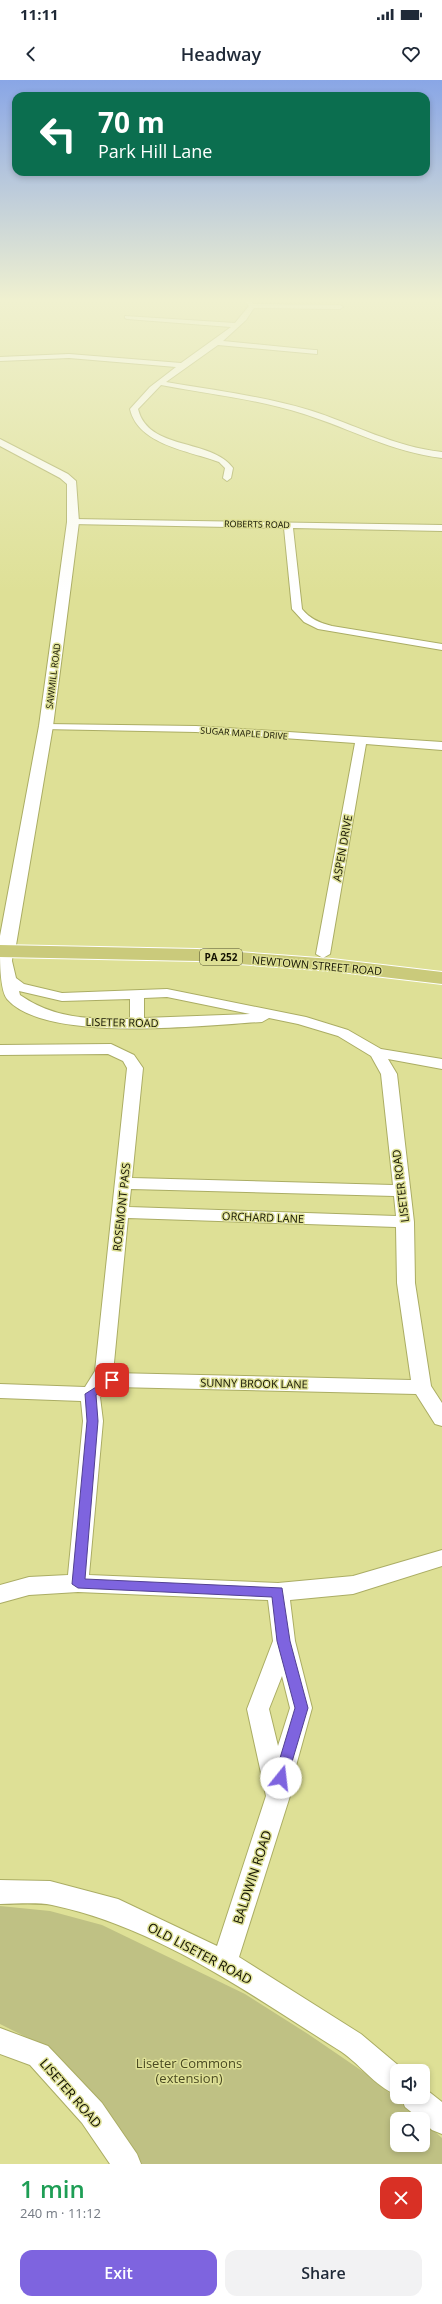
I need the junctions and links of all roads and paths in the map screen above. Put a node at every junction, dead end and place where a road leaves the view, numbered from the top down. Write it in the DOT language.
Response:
graph roads {
  1 [pos="142,398"];
  2 [pos="245,398"];
  3 [pos="0,442"];
  4 [pos="442,455"];
  5 [pos="227,478"];
  6 [pos="73,522"];
  7 [pos="288,524"];
  8 [pos="442,528"];
  9 [pos="442,647"];
  10 [pos="46,727"];
  11 [pos="361,742"];
  12 [pos="442,746"];
  13 [pos="4,946"];
  14 [pos="323,954"];
  15 [pos="442,968"];
  16 [pos="442,978"];
  17 [pos="8,979"];
  18 [pos="137,993"];
  19 [pos="280,1017"];
  20 [pos="138,1022"];
  21 [pos="0,1050"];
  22 [pos="377,1053"];
  23 [pos="442,1064"];
  24 [pos="123,1183"];
  25 [pos="400,1191"];
  26 [pos="120,1212"];
  27 [pos="405,1222"];
  28 [pos="422,1387"];
  29 [pos="0,1391"];
  30 [pos="90,1394"];
  31 [pos="442,1419"];
  32 [pos="442,1558"];
  33 [pos="78,1584"];
  34 [pos="278,1592"];
  35 [pos="0,1594"];
  36 [pos="284,1641"];
  37 [pos="278,1794"];
  38 [pos="0,1892"];
  39 [pos="224,1963"];
  40 [pos="0,2041"];
  41 [pos="390,2076"];
  42 [pos="423,2104"];
  43 [pos="442,2120"];
  44 [pos="127,2164"];
  1 -- 5 [label="street"];
  2 -- 4 [label="street"];
  3 -- 6 [label="street, SAWMILL ROAD"];
  6 -- 7 [label="street, ROBERTS ROAD"];
  6 -- 10 [label="street, SAWMILL ROAD"];
  7 -- 8 [label="street, ROBERTS ROAD"];
  7 -- 9 [label="street"];
  10 -- 11 [label="street, SUGAR MAPLE DRIVE"];
  10 -- 13 [label="street, SAWMILL ROAD"];
  11 -- 12 [label="street, SUGAR MAPLE DRIVE"];
  11 -- 14 [label="street, ASPEN DRIVE"];
  13 -- 14 [label="main road, NEWTOWN STREET ROAD / PA 252"];
  13 -- 16 [label="main road, NEWTOWN STREET ROAD / PA 252"];
  13 -- 17 [label="street, LISETER ROAD"];
  14 -- 15 [label="main road, NEWTOWN STREET ROAD / PA 252"];
  17 -- 18 [label="street, LISETER ROAD"];
  17 -- 20 [label="street, LISETER ROAD"];
  18 -- 19 [label="street, LISETER ROAD"];
  18 -- 20 [label="street"];
  19 -- 20 [label="street, LISETER ROAD"];
  19 -- 22 [label="street, LISETER ROAD"];
  21 -- 24 [label="street, ROSEMONT PASS"];
  22 -- 23 [label="street"];
  22 -- 25 [label="street, LISETER ROAD"];
  24 -- 25 [label="street"];
  24 -- 26 [label="street, ROSEMONT PASS"];
  25 -- 27 [label="street, LISETER ROAD"];
  26 -- 27 [label="street, ORCHARD LANE"];
  26 -- 30 [label="street, ROSEMONT PASS"];
  27 -- 28 [label="street, LISETER ROAD"];
  28 -- 30 [label="street, SUNNY BROOK LANE"];
  28 -- 31 [label="street, LISETER ROAD"];
  29 -- 30 [label="street"];
  30 -- 33 [label="street"];
  32 -- 34 [label="street"];
  33 -- 34 [label="street"];
  33 -- 35 [label="street"];
  34 -- 36 [label="street, BALDWIN ROAD"];
  36 -- 37 [label="street, BALDWIN ROAD"];
  36 -- 37 [label="street, BALDWIN ROAD"];
  37 -- 39 [label="street, BALDWIN ROAD"];
  38 -- 39 [label="street, OLD LISETER ROAD"];
  39 -- 41 [label="street, OLD LISETER ROAD"];
  40 -- 44 [label="street, LISETER ROAD"];
  42 -- 43 [label="street"];
}
